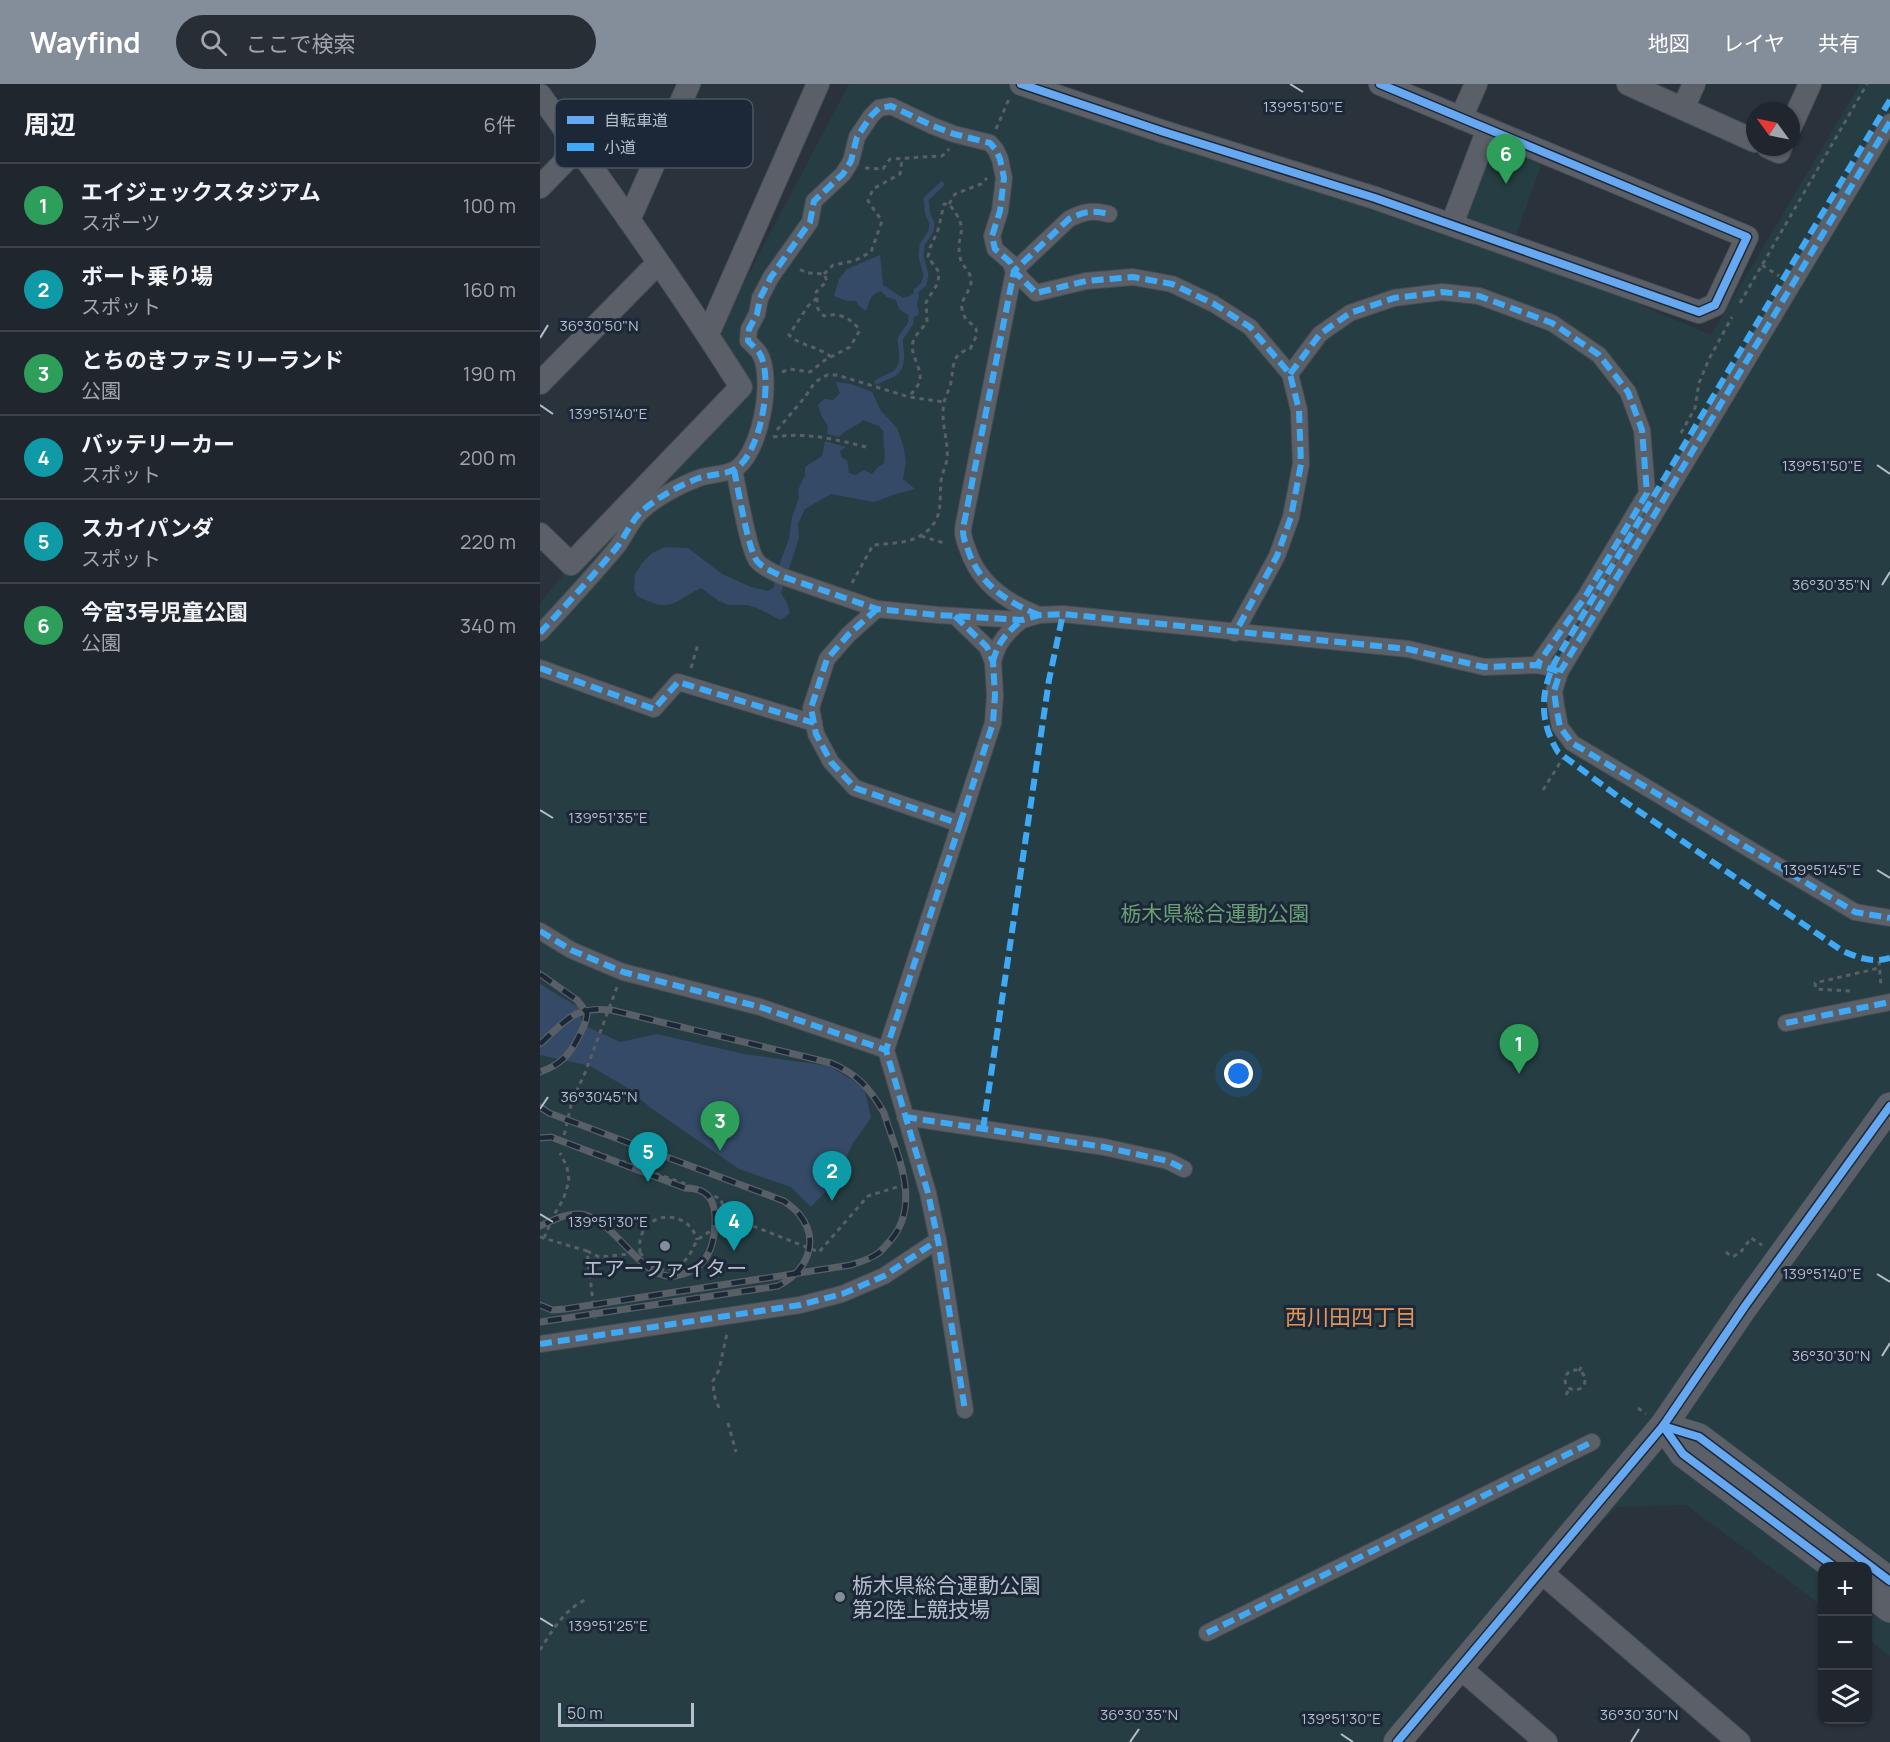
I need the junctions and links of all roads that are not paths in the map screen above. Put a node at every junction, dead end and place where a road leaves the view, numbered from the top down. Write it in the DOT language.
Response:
graph roads {
  1 [pos="689,84"];
  2 [pos="818,84"];
  3 [pos="1380,84"];
  4 [pos="1476,84"];
  5 [pos="1628,84"];
  6 [pos="1694,84"];
  7 [pos="1810,84"];
  8 [pos="1016,89"];
  9 [pos="540,95"];
  10 [pos="682,99"];
  11 [pos="1800,106"];
  12 [pos="1683,108"];
  13 [pos="555,116"];
  14 [pos="1461,118"];
  15 [pos="1890,122"];
  16 [pos="1488,129"];
  17 [pos="1746,137"];
  18 [pos="559,168"];
  19 [pos="592,168"];
  20 [pos="653,168"];
  21 [pos="540,187"];
  22 [pos="1109,214"];
  23 [pos="630,220"];
  24 [pos="1452,224"];
  25 [pos="658,263"];
  26 [pos="1014,272"];
  27 [pos="708,334"];
  28 [pos="1290,374"];
  29 [pos="540,383"];
  30 [pos="734,470"];
  31 [pos="540,534"];
  32 [pos="877,609"];
  33 [pos="1040,615"];
  34 [pos="955,616"];
  35 [pos="1022,620"];
  36 [pos="540,633"];
  37 [pos="1235,633"];
  38 [pos="993,662"];
  39 [pos="1537,665"];
  40 [pos="540,668"];
  41 [pos="1560,672"];
  42 [pos="814,723"];
  43 [pos="960,824"];
  44 [pos="1890,918"];
  45 [pos="540,931"];
  46 [pos="1886,997"];
  47 [pos="1786,1023"];
  48 [pos="886,1050"];
  49 [pos="1890,1106"];
  50 [pos="905,1117"];
  51 [pos="1184,1169"];
  52 [pos="938,1240"];
  53 [pos="540,1344"];
  54 [pos="965,1410"];
  55 [pos="1663,1426"];
  56 [pos="1592,1442"];
  57 [pos="1828,1562"];
  58 [pos="1541,1572"];
  59 [pos="1890,1581"];
  60 [pos="1872,1595"];
  61 [pos="1890,1609"];
  62 [pos="1207,1633"];
  63 [pos="1459,1667"];
  64 [pos="1397,1742"];
  65 [pos="1546,1742"];
  66 [pos="1739,1742"];
  1 -- 10 [label="street"];
  2 -- 27 [label="street"];
  3 -- 14 [label="street"];
  4 -- 14 [label="street"];
  5 -- 12 [label="street"];
  6 -- 12 [label="street"];
  7 -- 11 [label="street"];
  8 -- 24 [label="street"];
  9 -- 13 [label="street"];
  12 -- 17 [label="street"];
  14 -- 16 [label="street"];
  15 -- 41 [label="street"];
  16 -- 24 [label="street"];
  16 -- 24 [label="street"];
  18 -- 21 [label="street"];
  19 -- 23 [label="street"];
  20 -- 23 [label="street"];
  22 -- 26 [label="street"];
  23 -- 25 [label="street"];
  25 -- 27 [label="street"];
  25 -- 29 [label="street"];
  26 -- 28 [label="street"];
  26 -- 30 [label="street"];
  26 -- 33 [label="street"];
  27 -- 31 [label="street"];
  28 -- 37 [label="street"];
  28 -- 39 [label="street"];
  30 -- 32 [label="street"];
  30 -- 36 [label="street"];
  32 -- 34 [label="street"];
  32 -- 42 [label="street"];
  33 -- 35 [label="street"];
  33 -- 37 [label="street"];
  34 -- 35 [label="street"];
  34 -- 38 [label="street"];
  35 -- 38 [label="street"];
  37 -- 39 [label="street"];
  38 -- 43 [label="street"];
  39 -- 41 [label="street"];
  40 -- 42 [label="street"];
  41 -- 44 [label="street"];
  42 -- 43 [label="street"];
  43 -- 48 [label="street"];
  45 -- 48 [label="street"];
  46 -- 47 [label="street"];
  48 -- 50 [label="street"];
  49 -- 55 [label="street"];
  50 -- 51 [label="street"];
  50 -- 52 [label="street"];
  52 -- 53 [label="street"];
  52 -- 54 [label="street"];
  55 -- 57 [label="street"];
  55 -- 58 [label="street"];
  55 -- 59 [label="street"];
  56 -- 62 [label="street"];
  58 -- 63 [label="street"];
  58 -- 66 [label="street"];
  60 -- 61 [label="street"];
  63 -- 64 [label="street"];
  63 -- 65 [label="street"];
}
